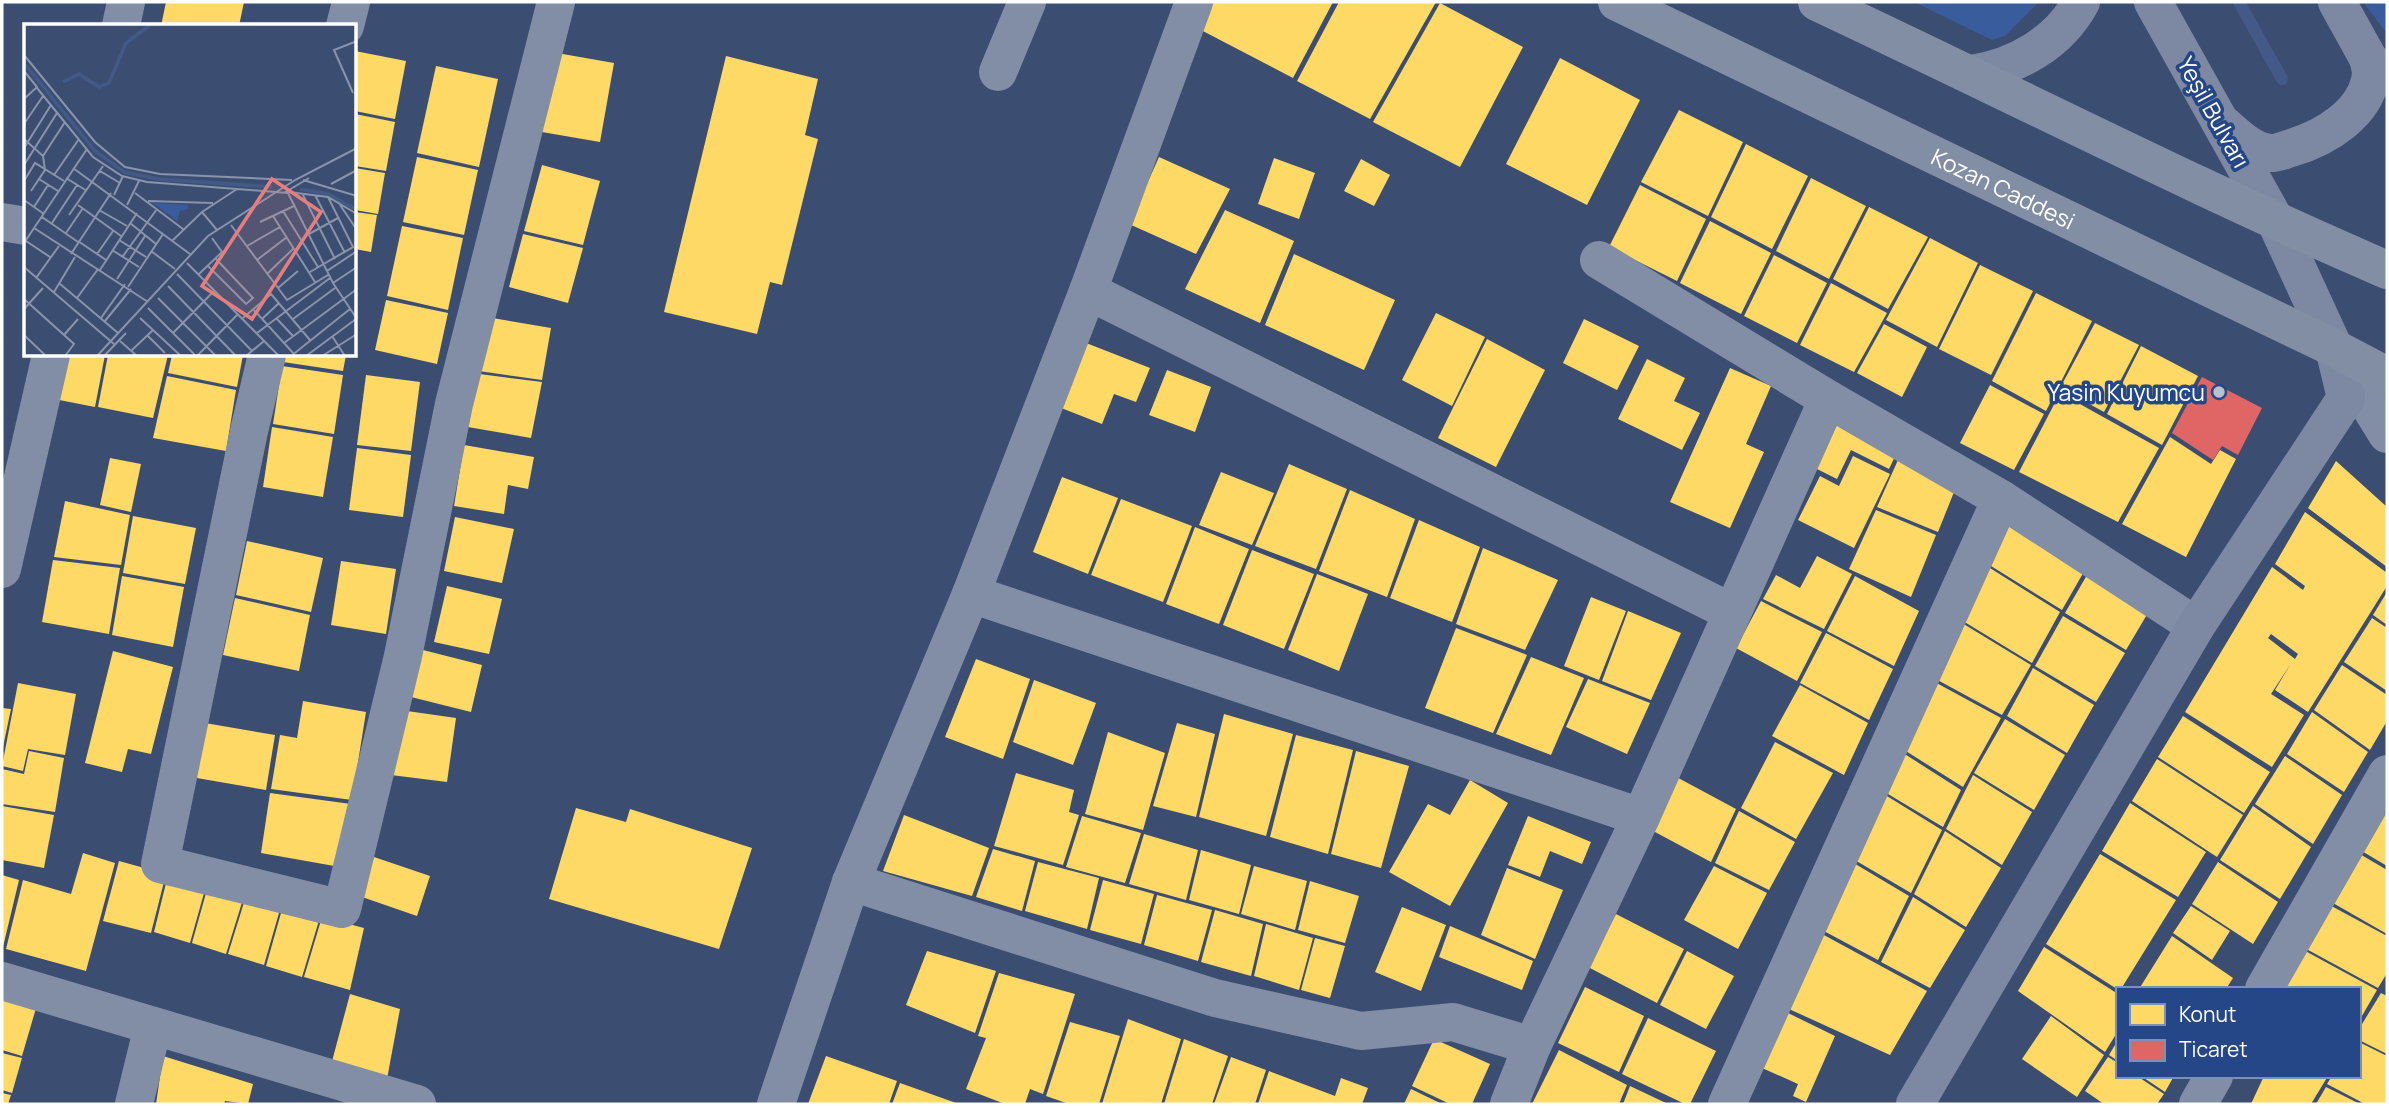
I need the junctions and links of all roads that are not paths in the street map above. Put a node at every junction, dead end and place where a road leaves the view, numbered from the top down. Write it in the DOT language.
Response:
graph roads {
  1 [pos="126,2"];
  2 [pos="351,2"];
  3 [pos="556,2"];
  4 [pos="1027,2"];
  5 [pos="1194,2"];
  6 [pos="1617,2"];
  7 [pos="1817,2"];
  8 [pos="2081,2"];
  9 [pos="2153,2"];
  10 [pos="2337,2"];
  11 [pos="121,24"];
  12 [pos="346,24"];
  13 [pos="2377,70"];
  14 [pos="998,72"];
  15 [pos="1971,74"];
  16 [pos="2219,121"];
  17 [pos="2,222"];
  18 [pos="2276,222"];
  19 [pos="24,226"];
  20 [pos="1599,260"];
  21 [pos="2387,270"];
  22 [pos="1088,291"];
  23 [pos="2334,348"];
  24 [pos="51,357"];
  25 [pos="267,357"];
  26 [pos="2387,376"];
  27 [pos="1828,399"];
  28 [pos="2387,435"];
  29 [pos="2001,499"];
  30 [pos="2,569"];
  31 [pos="971,594"];
  32 [pos="1731,612"];
  33 [pos="2196,626"];
  34 [pos="2387,774"];
  35 [pos="1641,817"];
  36 [pos="851,882"];
  37 [pos="2,981"];
  38 [pos="2265,987"];
  39 [pos="153,1026"];
  40 [pos="1532,1046"];
  41 [pos="2213,1078"];
  42 [pos="134,1104"];
  43 [pos="416,1104"];
  44 [pos="776,1104"];
  45 [pos="1509,1104"];
  46 [pos="1727,1104"];
  47 [pos="1915,1104"];
  48 [pos="2198,1104"];
  1 -- 11 [label="street"];
  2 -- 12 [label="street"];
  3 -- 25 [label="street"];
  4 -- 14 [label="street"];
  5 -- 22 [label="street"];
  6 -- 23 [label="highway, Kozan Caddesi"];
  7 -- 15 [label="highway"];
  8 -- 15 [label="main road"];
  9 -- 16 [label="main road, Yeşil Bulvarı"];
  10 -- 13 [label="main road"];
  13 -- 16 [label="main road"];
  15 -- 18 [label="highway"];
  16 -- 18 [label="main road, Yeşil Bulvarı"];
  17 -- 19 [label="street"];
  18 -- 21 [label="highway"];
  18 -- 23 [label="main road, Yeşil Bulvarı"];
  20 -- 27 [label="street"];
  22 -- 31 [label="street"];
  22 -- 32 [label="street"];
  23 -- 26 [label="highway, Kozan Caddesi"];
  23 -- 28 [label="street"];
  23 -- 33 [label="main road, Yeşil Bulvarı"];
  24 -- 30 [label="street"];
  27 -- 29 [label="street"];
  27 -- 32 [label="street"];
  29 -- 33 [label="street"];
  29 -- 46 [label="street"];
  31 -- 35 [label="street"];
  31 -- 36 [label="street"];
  32 -- 35 [label="street"];
  33 -- 47 [label="main road, Yeşil Bulvarı"];
  34 -- 38 [label="street"];
  35 -- 40 [label="street"];
  36 -- 40 [label="street"];
  36 -- 44 [label="street"];
  37 -- 39 [label="street"];
  39 -- 42 [label="street"];
  39 -- 43 [label="street"];
  40 -- 45 [label="street"];
  41 -- 48 [label="street"];
}
